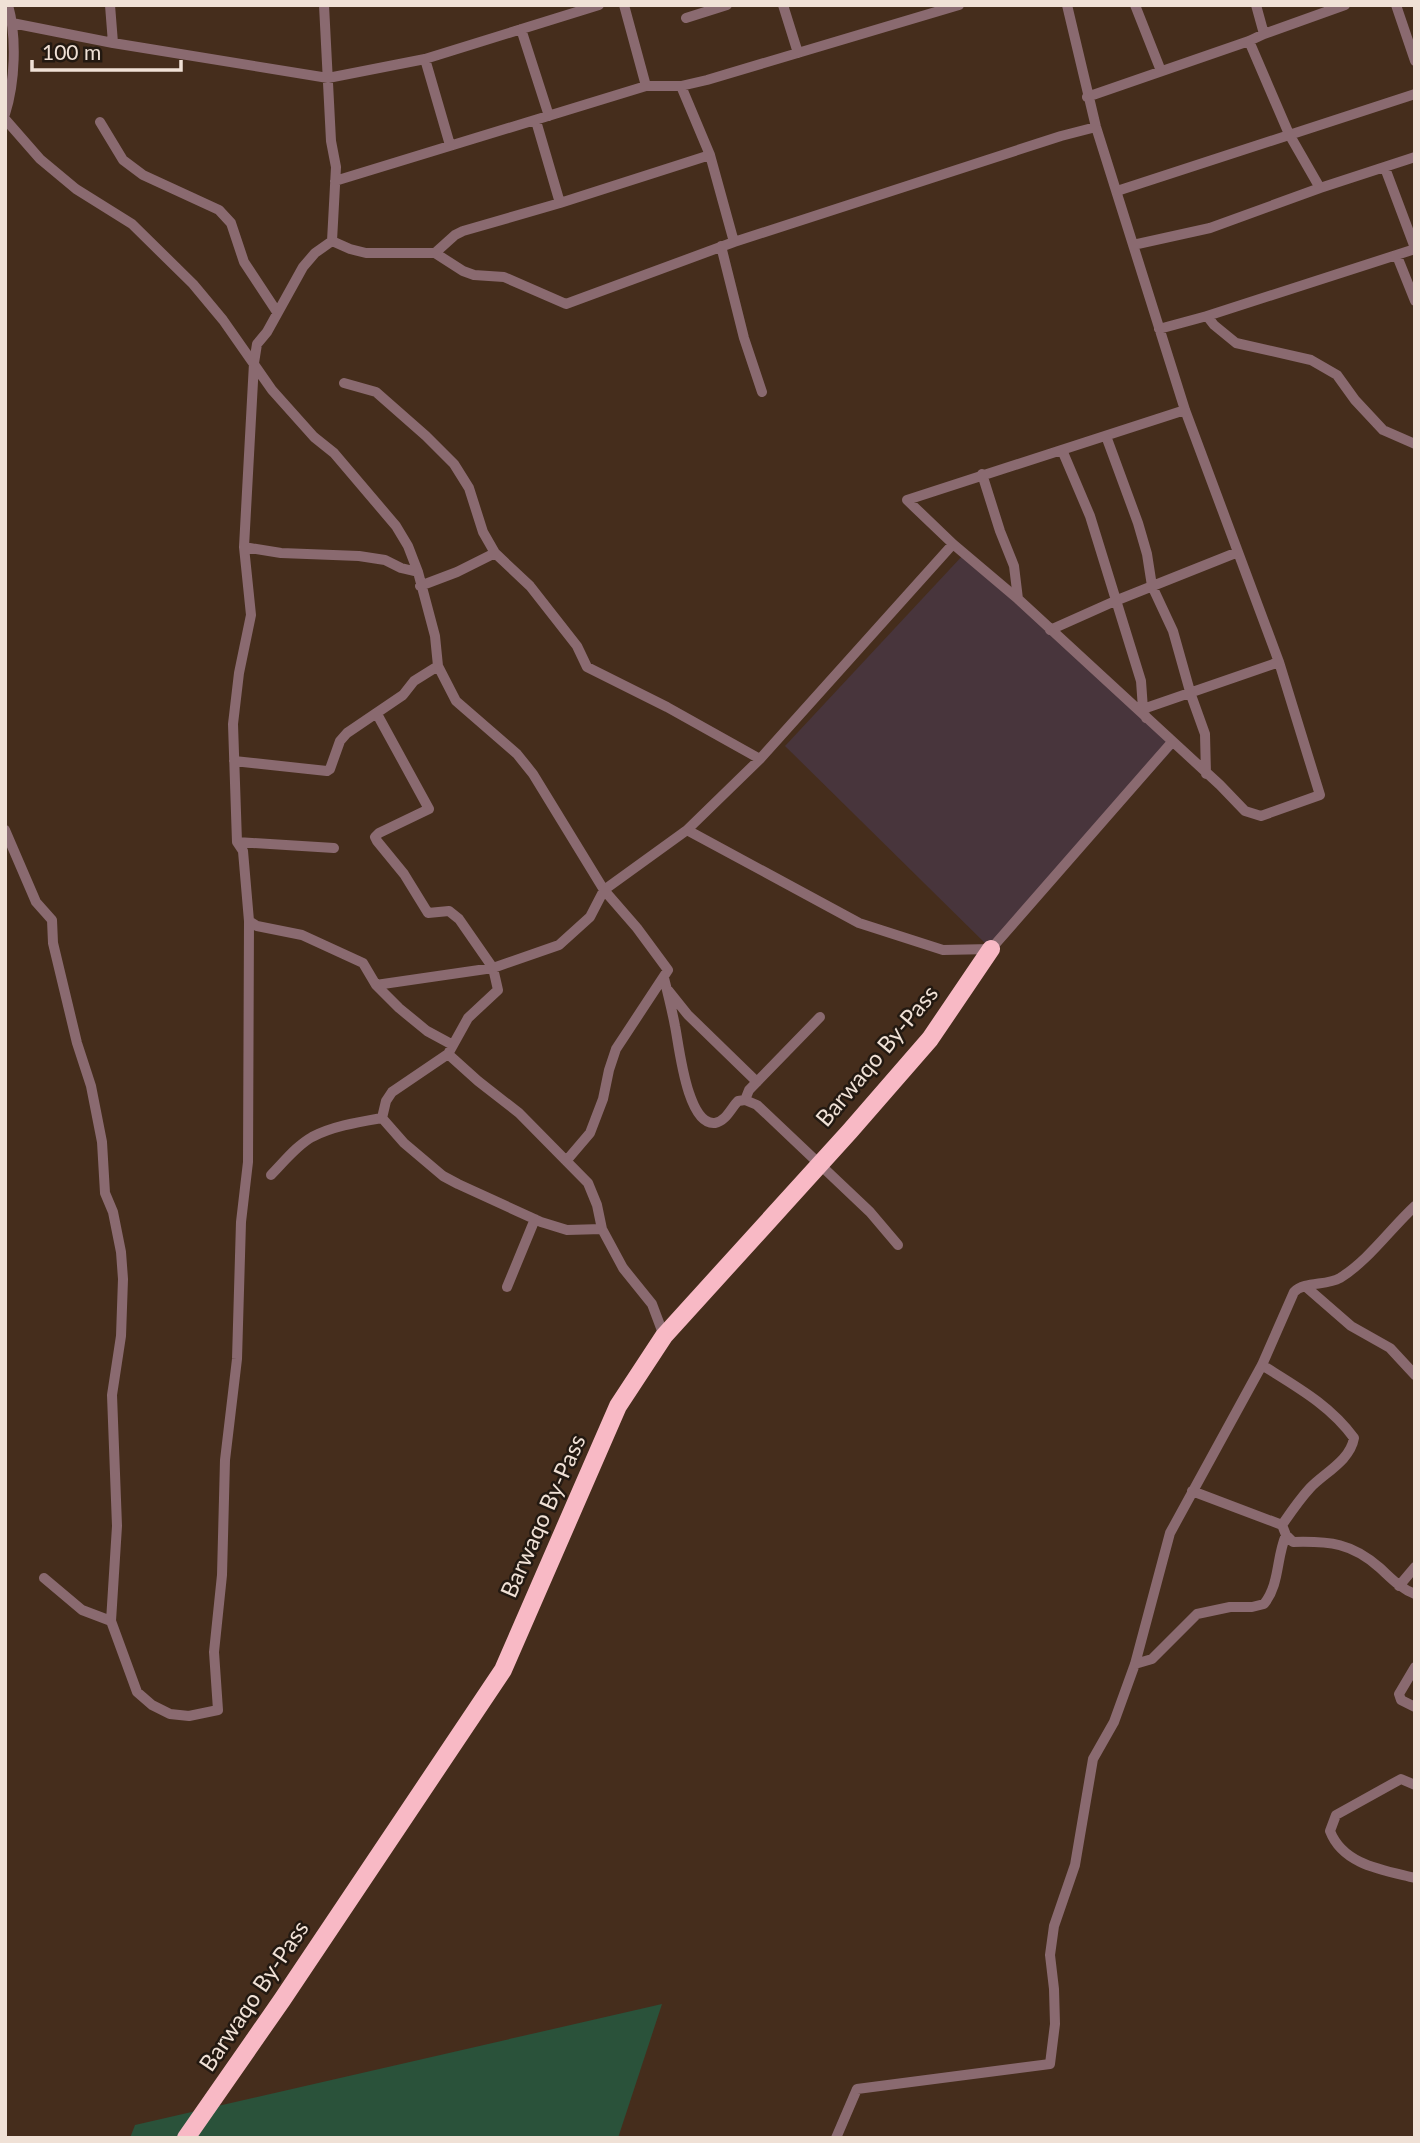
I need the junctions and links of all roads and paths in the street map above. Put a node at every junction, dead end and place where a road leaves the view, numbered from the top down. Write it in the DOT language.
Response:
graph roads {
  1 [pos="8,5"];
  2 [pos="110,5"];
  3 [pos="324,5"];
  4 [pos="599,5"];
  5 [pos="624,5"];
  6 [pos="727,5"];
  7 [pos="783,5"];
  8 [pos="959,5"];
  9 [pos="1067,5"];
  10 [pos="1135,5"];
  11 [pos="1256,5"];
  12 [pos="1345,5"];
  13 [pos="1396,5"];
  14 [pos="686,18"];
  15 [pos="12,23"];
  16 [pos="521,29"];
  17 [pos="1264,34"];
  18 [pos="1249,41"];
  19 [pos="113,43"];
  20 [pos="798,53"];
  21 [pos="425,59"];
  22 [pos="1415,61"];
  23 [pos="1161,71"];
  24 [pos="328,78"];
  25 [pos="646,86"];
  26 [pos="681,86"];
  27 [pos="1415,94"];
  28 [pos="1087,97"];
  29 [pos="549,116"];
  30 [pos="5,117"];
  31 [pos="536,121"];
  32 [pos="100,122"];
  33 [pos="1096,127"];
  34 [pos="1289,134"];
  35 [pos="450,145"];
  36 [pos="710,155"];
  37 [pos="1415,158"];
  38 [pos="1385,168"];
  39 [pos="335,180"];
  40 [pos="1320,188"];
  41 [pos="1117,191"];
  42 [pos="560,203"];
  43 [pos="332,241"];
  44 [pos="734,242"];
  45 [pos="722,246"];
  46 [pos="1133,246"];
  47 [pos="1415,248"];
  48 [pos="435,253"];
  49 [pos="1397,256"];
  50 [pos="1415,301"];
  51 [pos="277,312"];
  52 [pos="1207,316"];
  53 [pos="1159,328"];
  54 [pos="254,363"];
  55 [pos="344,383"];
  56 [pos="762,392"];
  57 [pos="1185,410"];
  58 [pos="1106,436"];
  59 [pos="1415,444"];
  60 [pos="1062,450"];
  61 [pos="982,474"];
  62 [pos="953,544"];
  63 [pos="244,547"];
  64 [pos="1238,552"];
  65 [pos="495,553"];
  66 [pos="418,572"];
  67 [pos="420,586"];
  68 [pos="1152,586"];
  69 [pos="1018,599"];
  70 [pos="1115,601"];
  71 [pos="1050,630"];
  72 [pos="1279,662"];
  73 [pos="438,666"];
  74 [pos="1191,695"];
  75 [pos="377,714"];
  76 [pos="1145,714"];
  77 [pos="1172,742"];
  78 [pos="760,759"];
  79 [pos="234,761"];
  80 [pos="1206,774"];
  81 [pos="5,830"];
  82 [pos="687,830"];
  83 [pos="237,842"];
  84 [pos="334,848"];
  85 [pos="604,890"];
  86 [pos="249,921"];
  87 [pos="991,949"];
  88 [pos="493,968"];
  89 [pos="665,982"];
  90 [pos="376,985"];
  91 [pos="820,1017"];
  92 [pos="450,1049"];
  93 [pos="757,1082"];
  94 [pos="745,1100"];
  95 [pos="382,1118"];
  96 [pos="567,1160"];
  97 [pos="819,1163"];
  98 [pos="271,1175"];
  99 [pos="1415,1206"];
  100 [pos="535,1219"];
  101 [pos="602,1229"];
  102 [pos="898,1245"];
  103 [pos="1305,1286"];
  104 [pos="507,1287"];
  105 [pos="664,1336"];
  106 [pos="1262,1366"];
  107 [pos="1415,1375"];
  108 [pos="1192,1491"];
  109 [pos="1284,1530"];
  110 [pos="1415,1567"];
  111 [pos="44,1578"];
  112 [pos="1399,1586"];
  113 [pos="1415,1594"];
  114 [pos="111,1621"];
  115 [pos="1135,1664"];
  116 [pos="1415,1667"];
  117 [pos="1415,1707"];
  118 [pos="1415,1785"];
  119 [pos="1415,1878"];
  120 [pos="186,2138"];
  121 [pos="836,2138"];
  1 -- 15 [label="street"];
  2 -- 19 [label="street"];
  3 -- 24 [label="street"];
  4 -- 16 [label="street"];
  5 -- 25 [label="street"];
  6 -- 14 [label="street"];
  7 -- 20 [label="street"];
  8 -- 20 [label="street"];
  9 -- 28 [label="street"];
  10 -- 23 [label="street"];
  11 -- 17 [label="street"];
  12 -- 17 [label="street"];
  13 -- 22 [label="street"];
  15 -- 19 [label="street"];
  15 -- 30 [label="street"];
  16 -- 21 [label="street"];
  16 -- 29 [label="street"];
  17 -- 18 [label="street"];
  18 -- 23 [label="street"];
  18 -- 34 [label="street"];
  19 -- 24 [label="street"];
  20 -- 26 [label="street"];
  21 -- 24 [label="street"];
  21 -- 35 [label="street"];
  23 -- 28 [label="street"];
  24 -- 39 [label="street"];
  25 -- 26 [label="street"];
  25 -- 29 [label="street"];
  26 -- 36 [label="street"];
  27 -- 34 [label="street"];
  28 -- 33 [label="street"];
  29 -- 31 [label="street"];
  30 -- 54 [label="street"];
  31 -- 35 [label="street"];
  31 -- 42 [label="street"];
  32 -- 51 [label="street"];
  33 -- 41 [label="street"];
  33 -- 44 [label="street"];
  34 -- 40 [label="street"];
  34 -- 41 [label="street"];
  35 -- 39 [label="street"];
  36 -- 42 [label="street"];
  36 -- 44 [label="street"];
  37 -- 38 [label="street"];
  38 -- 40 [label="street"];
  38 -- 47 [label="street"];
  39 -- 43 [label="street"];
  40 -- 46 [label="street"];
  41 -- 46 [label="street"];
  42 -- 48 [label="street"];
  43 -- 48 [label="street"];
  43 -- 51 [label="street"];
  44 -- 45 [label="street"];
  45 -- 48 [label="street"];
  45 -- 56 [label="street"];
  46 -- 53 [label="street"];
  47 -- 49 [label="street"];
  49 -- 50 [label="street"];
  49 -- 52 [label="street"];
  51 -- 54 [label="street"];
  52 -- 53 [label="street"];
  52 -- 59 [label="street"];
  53 -- 57 [label="street"];
  54 -- 63 [label="street"];
  54 -- 66 [label="street"];
  55 -- 65 [label="street"];
  57 -- 58 [label="street"];
  57 -- 64 [label="street"];
  58 -- 60 [label="street"];
  58 -- 68 [label="street"];
  60 -- 61 [label="street"];
  60 -- 70 [label="street"];
  61 -- 62 [label="street"];
  61 -- 69 [label="street"];
  62 -- 69 [label="street"];
  62 -- 78 [label="street"];
  63 -- 66 [label="street"];
  63 -- 79 [label="street"];
  64 -- 68 [label="street"];
  64 -- 72 [label="street"];
  65 -- 67 [label="street"];
  65 -- 78 [label="street"];
  66 -- 67 [label="street"];
  67 -- 73 [label="street"];
  68 -- 70 [label="street"];
  68 -- 74 [label="street"];
  69 -- 71 [label="street"];
  70 -- 71 [label="street"];
  70 -- 76 [label="street"];
  71 -- 76 [label="street"];
  72 -- 74 [label="street"];
  72 -- 80 [label="street"];
  73 -- 75 [label="street"];
  73 -- 85 [label="street"];
  74 -- 76 [label="street"];
  74 -- 80 [label="street"];
  75 -- 79 [label="street"];
  75 -- 88 [label="street"];
  76 -- 77 [label="street"];
  77 -- 80 [label="street"];
  77 -- 87 [label="street"];
  78 -- 82 [label="street"];
  79 -- 83 [label="street"];
  81 -- 114 [label="street"];
  82 -- 85 [label="street"];
  82 -- 87 [label="street"];
  83 -- 84 [label="street"];
  83 -- 86 [label="street"];
  85 -- 88 [label="street"];
  85 -- 89 [label="street"];
  86 -- 90 [label="street"];
  86 -- 114 [label="street"];
  87 -- 97 [label="highway, Barwaqo By-Pass"];
  88 -- 90 [label="street"];
  88 -- 92 [label="street"];
  89 -- 93 [label="street"];
  89 -- 94 [label="street"];
  89 -- 96 [label="street"];
  90 -- 92 [label="street"];
  91 -- 93 [label="street"];
  92 -- 95 [label="street"];
  92 -- 96 [label="street"];
  93 -- 94 [label="street"];
  94 -- 97 [label="street"];
  95 -- 98 [label="street"];
  95 -- 100 [label="street"];
  96 -- 101 [label="street"];
  97 -- 102 [label="street"];
  97 -- 105 [label="highway, Barwaqo By-Pass"];
  99 -- 103 [label="street"];
  100 -- 101 [label="street"];
  100 -- 104 [label="street"];
  101 -- 105 [label="street"];
  103 -- 106 [label="street"];
  103 -- 107 [label="street"];
  105 -- 120 [label="highway, Barwaqo By-Pass"];
  106 -- 108 [label="street"];
  106 -- 109 [label="street"];
  108 -- 109 [label="street"];
  108 -- 115 [label="street"];
  109 -- 112 [label="street"];
  109 -- 115 [label="street"];
  110 -- 112 [label="street"];
  111 -- 114 [label="street"];
  112 -- 113 [label="street"];
  115 -- 121 [label="street"];
  116 -- 117 [label="street"];
  118 -- 119 [label="street"];
}
